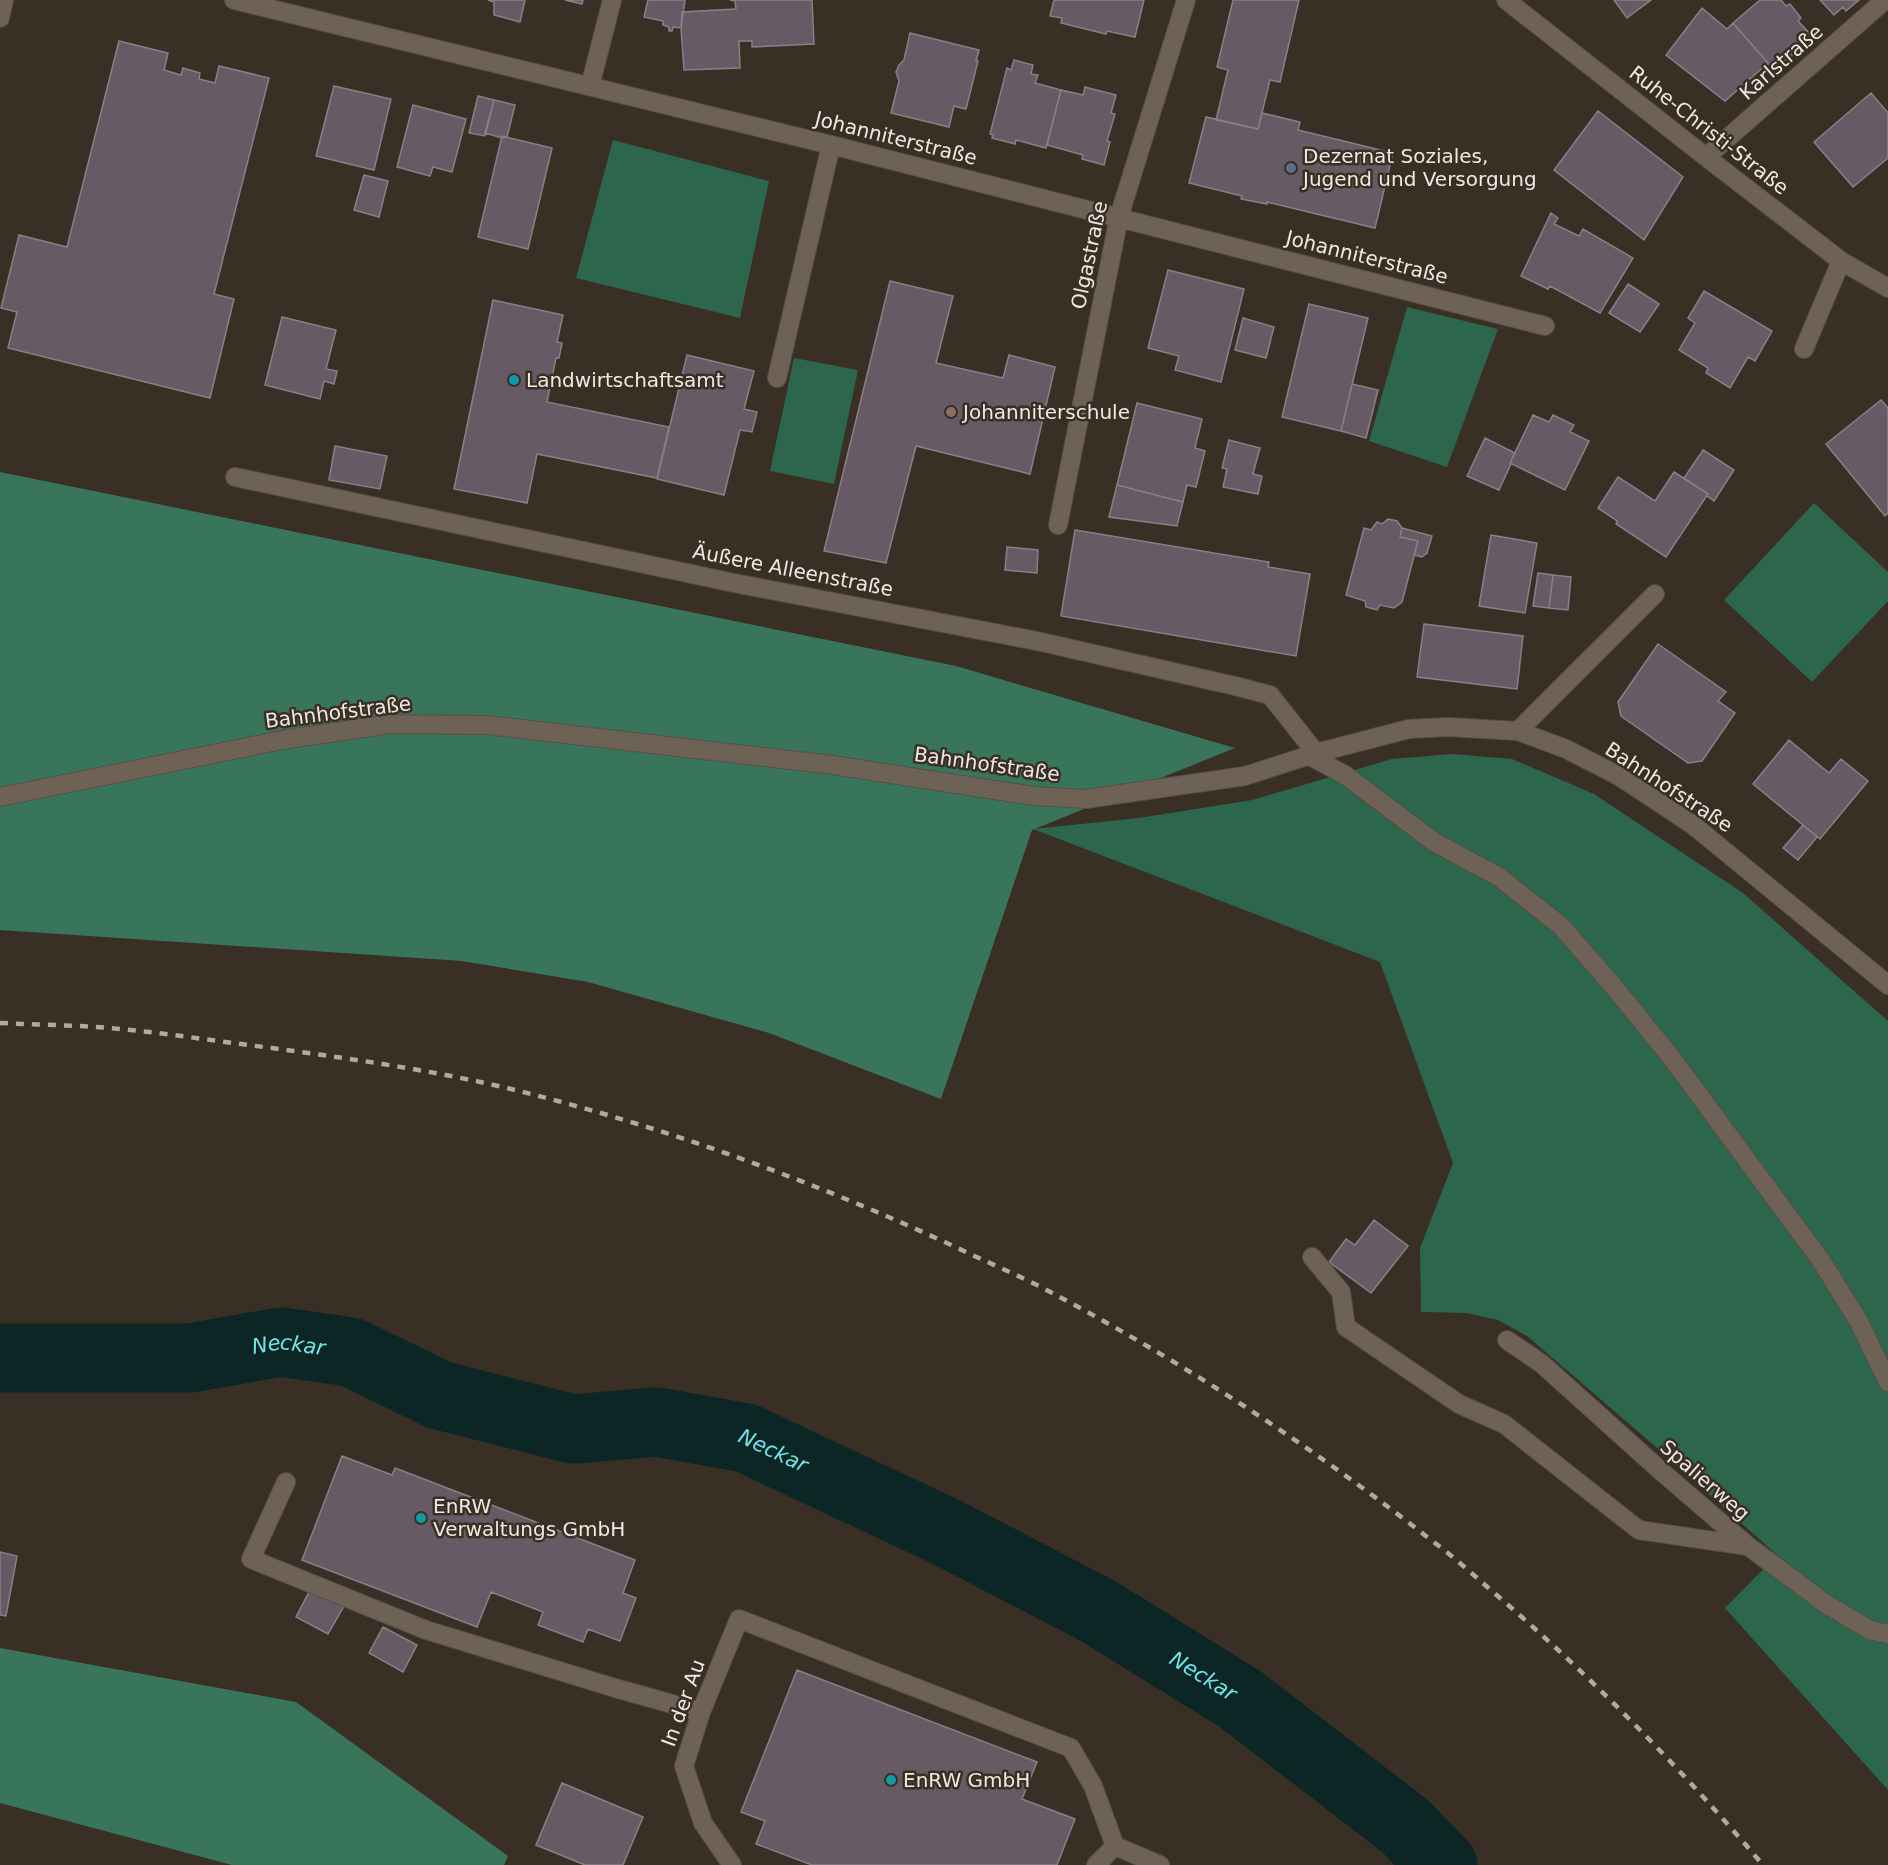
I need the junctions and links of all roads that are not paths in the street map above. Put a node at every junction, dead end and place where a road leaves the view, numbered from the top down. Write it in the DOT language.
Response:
graph roads {
  1 [pos="4,0"];
  2 [pos="234,0"];
  3 [pos="612,0"];
  4 [pos="1186,0"];
  5 [pos="1506,0"];
  6 [pos="1885,0"];
  7 [pos="0,18"];
  8 [pos="590,86"];
  9 [pos="831,145"];
  10 [pos="1706,158"];
  11 [pos="1119,217"];
  12 [pos="1841,261"];
  13 [pos="1888,288"];
  14 [pos="1545,326"];
  15 [pos="1804,349"];
  16 [pos="777,378"];
  17 [pos="235,477"];
  18 [pos="1058,525"];
  19 [pos="1655,594"];
  20 [pos="1518,731"];
  21 [pos="1313,754"];
  22 [pos="0,797"];
  23 [pos="1888,985"];
  24 [pos="1312,1257"];
  25 [pos="1507,1340"];
  26 [pos="1888,1382"];
  27 [pos="286,1482"];
  28 [pos="1748,1546"];
  29 [pos="1888,1634"];
  30 [pos="701,1712"];
  31 [pos="1115,1846"];
  32 [pos="732,1865"];
  33 [pos="1096,1865"];
  34 [pos="1160,1865"];
  1 -- 7 [label="street"];
  2 -- 8 [label="street, Johanniterstraße"];
  3 -- 8 [label="street"];
  4 -- 11 [label="street, Olgastraße"];
  5 -- 10 [label="street, Ruhe-Christi-Straße"];
  6 -- 10 [label="street, Karlstraße"];
  8 -- 9 [label="street, Johanniterstraße"];
  9 -- 11 [label="street, Johanniterstraße"];
  9 -- 16 [label="street"];
  10 -- 12 [label="street, Ruhe-Christi-Straße"];
  11 -- 14 [label="street, Johanniterstraße"];
  11 -- 18 [label="street, Olgastraße"];
  12 -- 13 [label="street, Ruhe-Christi-Straße"];
  12 -- 15 [label="street"];
  17 -- 21 [label="street, Äußere Alleenstraße"];
  19 -- 20 [label="street"];
  20 -- 21 [label="street, Bahnhofstraße"];
  20 -- 23 [label="street, Bahnhofstraße"];
  21 -- 22 [label="street, Bahnhofstraße"];
  21 -- 26 [label="street"];
  24 -- 28 [label="street"];
  25 -- 28 [label="street, Spalierweg"];
  27 -- 30 [label="street"];
  28 -- 29 [label="street, Spalierweg"];
  30 -- 31 [label="street, In der Au"];
  30 -- 32 [label="street, In der Au"];
  31 -- 33 [label="street"];
  31 -- 34 [label="street"];
}
